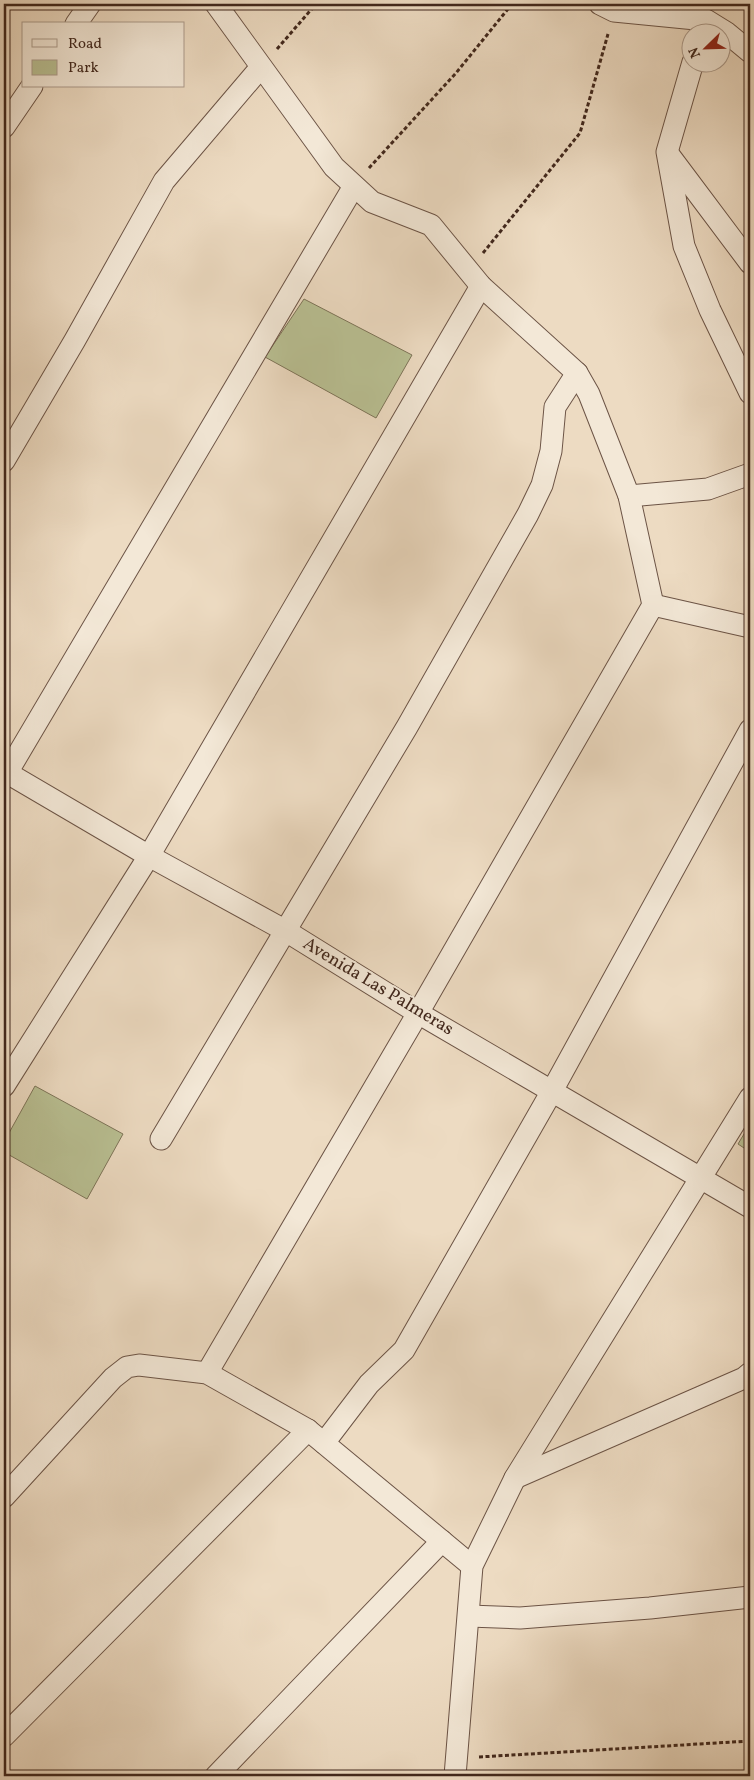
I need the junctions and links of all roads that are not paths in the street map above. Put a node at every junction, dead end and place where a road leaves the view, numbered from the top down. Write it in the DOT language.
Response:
graph roads {
  1 [pos="90,4"];
  2 [pos="216,4"];
  3 [pos="607,8"];
  4 [pos="77,22"];
  5 [pos="682,22"];
  6 [pos="732,37"];
  7 [pos="750,52"];
  8 [pos="261,67"];
  9 [pos="690,72"];
  10 [pos="31,88"];
  11 [pos="4,127"];
  12 [pos="667,152"];
  13 [pos="354,186"];
  14 [pos="750,263"];
  15 [pos="475,278"];
  16 [pos="577,373"];
  17 [pos="750,393"];
  18 [pos="4,461"];
  19 [pos="750,474"];
  20 [pos="629,496"];
  21 [pos="653,605"];
  22 [pos="750,627"];
  23 [pos="750,730"];
  24 [pos="5,774"];
  25 [pos="149,856"];
  26 [pos="286,931"];
  27 [pos="418,1013"];
  28 [pos="4,1086"];
  29 [pos="552,1091"];
  30 [pos="750,1098"];
  31 [pos="161,1139"];
  32 [pos="700,1178"];
  33 [pos="750,1207"];
  34 [pos="207,1374"];
  35 [pos="748,1382"];
  36 [pos="316,1437"];
  37 [pos="515,1478"];
  38 [pos="4,1497"];
  39 [pos="442,1541"];
  40 [pos="472,1566"];
  41 [pos="750,1597"];
  42 [pos="468,1616"];
  43 [pos="4,1736"];
  44 [pos="456,1767"];
  45 [pos="216,1776"];
  1 -- 4 [label="street"];
  2 -- 8 [label="street"];
  3 -- 5 [label="street"];
  6 -- 7 [label="street"];
  8 -- 13 [label="street"];
  8 -- 18 [label="street"];
  9 -- 12 [label="street"];
  10 -- 11 [label="street"];
  12 -- 14 [label="street"];
  12 -- 17 [label="street"];
  13 -- 15 [label="street"];
  13 -- 24 [label="street"];
  15 -- 16 [label="street"];
  15 -- 25 [label="street"];
  16 -- 20 [label="street"];
  16 -- 26 [label="street"];
  19 -- 20 [label="street"];
  20 -- 21 [label="street"];
  21 -- 22 [label="street"];
  21 -- 27 [label="street"];
  23 -- 29 [label="street"];
  24 -- 25 [label="street, Avenida Las Palmeras"];
  25 -- 26 [label="street, Avenida Las Palmeras"];
  25 -- 28 [label="street"];
  26 -- 27 [label="street, Avenida Las Palmeras"];
  26 -- 31 [label="street"];
  27 -- 29 [label="street, Avenida Las Palmeras"];
  27 -- 34 [label="street"];
  29 -- 32 [label="street, Avenida Las Palmeras"];
  29 -- 36 [label="street"];
  30 -- 32 [label="street"];
  32 -- 33 [label="street, Avenida Las Palmeras"];
  32 -- 37 [label="street"];
  34 -- 36 [label="street"];
  34 -- 38 [label="street"];
  35 -- 37 [label="street"];
  36 -- 39 [label="street"];
  36 -- 43 [label="street"];
  37 -- 40 [label="street"];
  39 -- 40 [label="street"];
  39 -- 45 [label="street"];
  40 -- 42 [label="street"];
  41 -- 42 [label="street"];
  42 -- 44 [label="street"];
}
